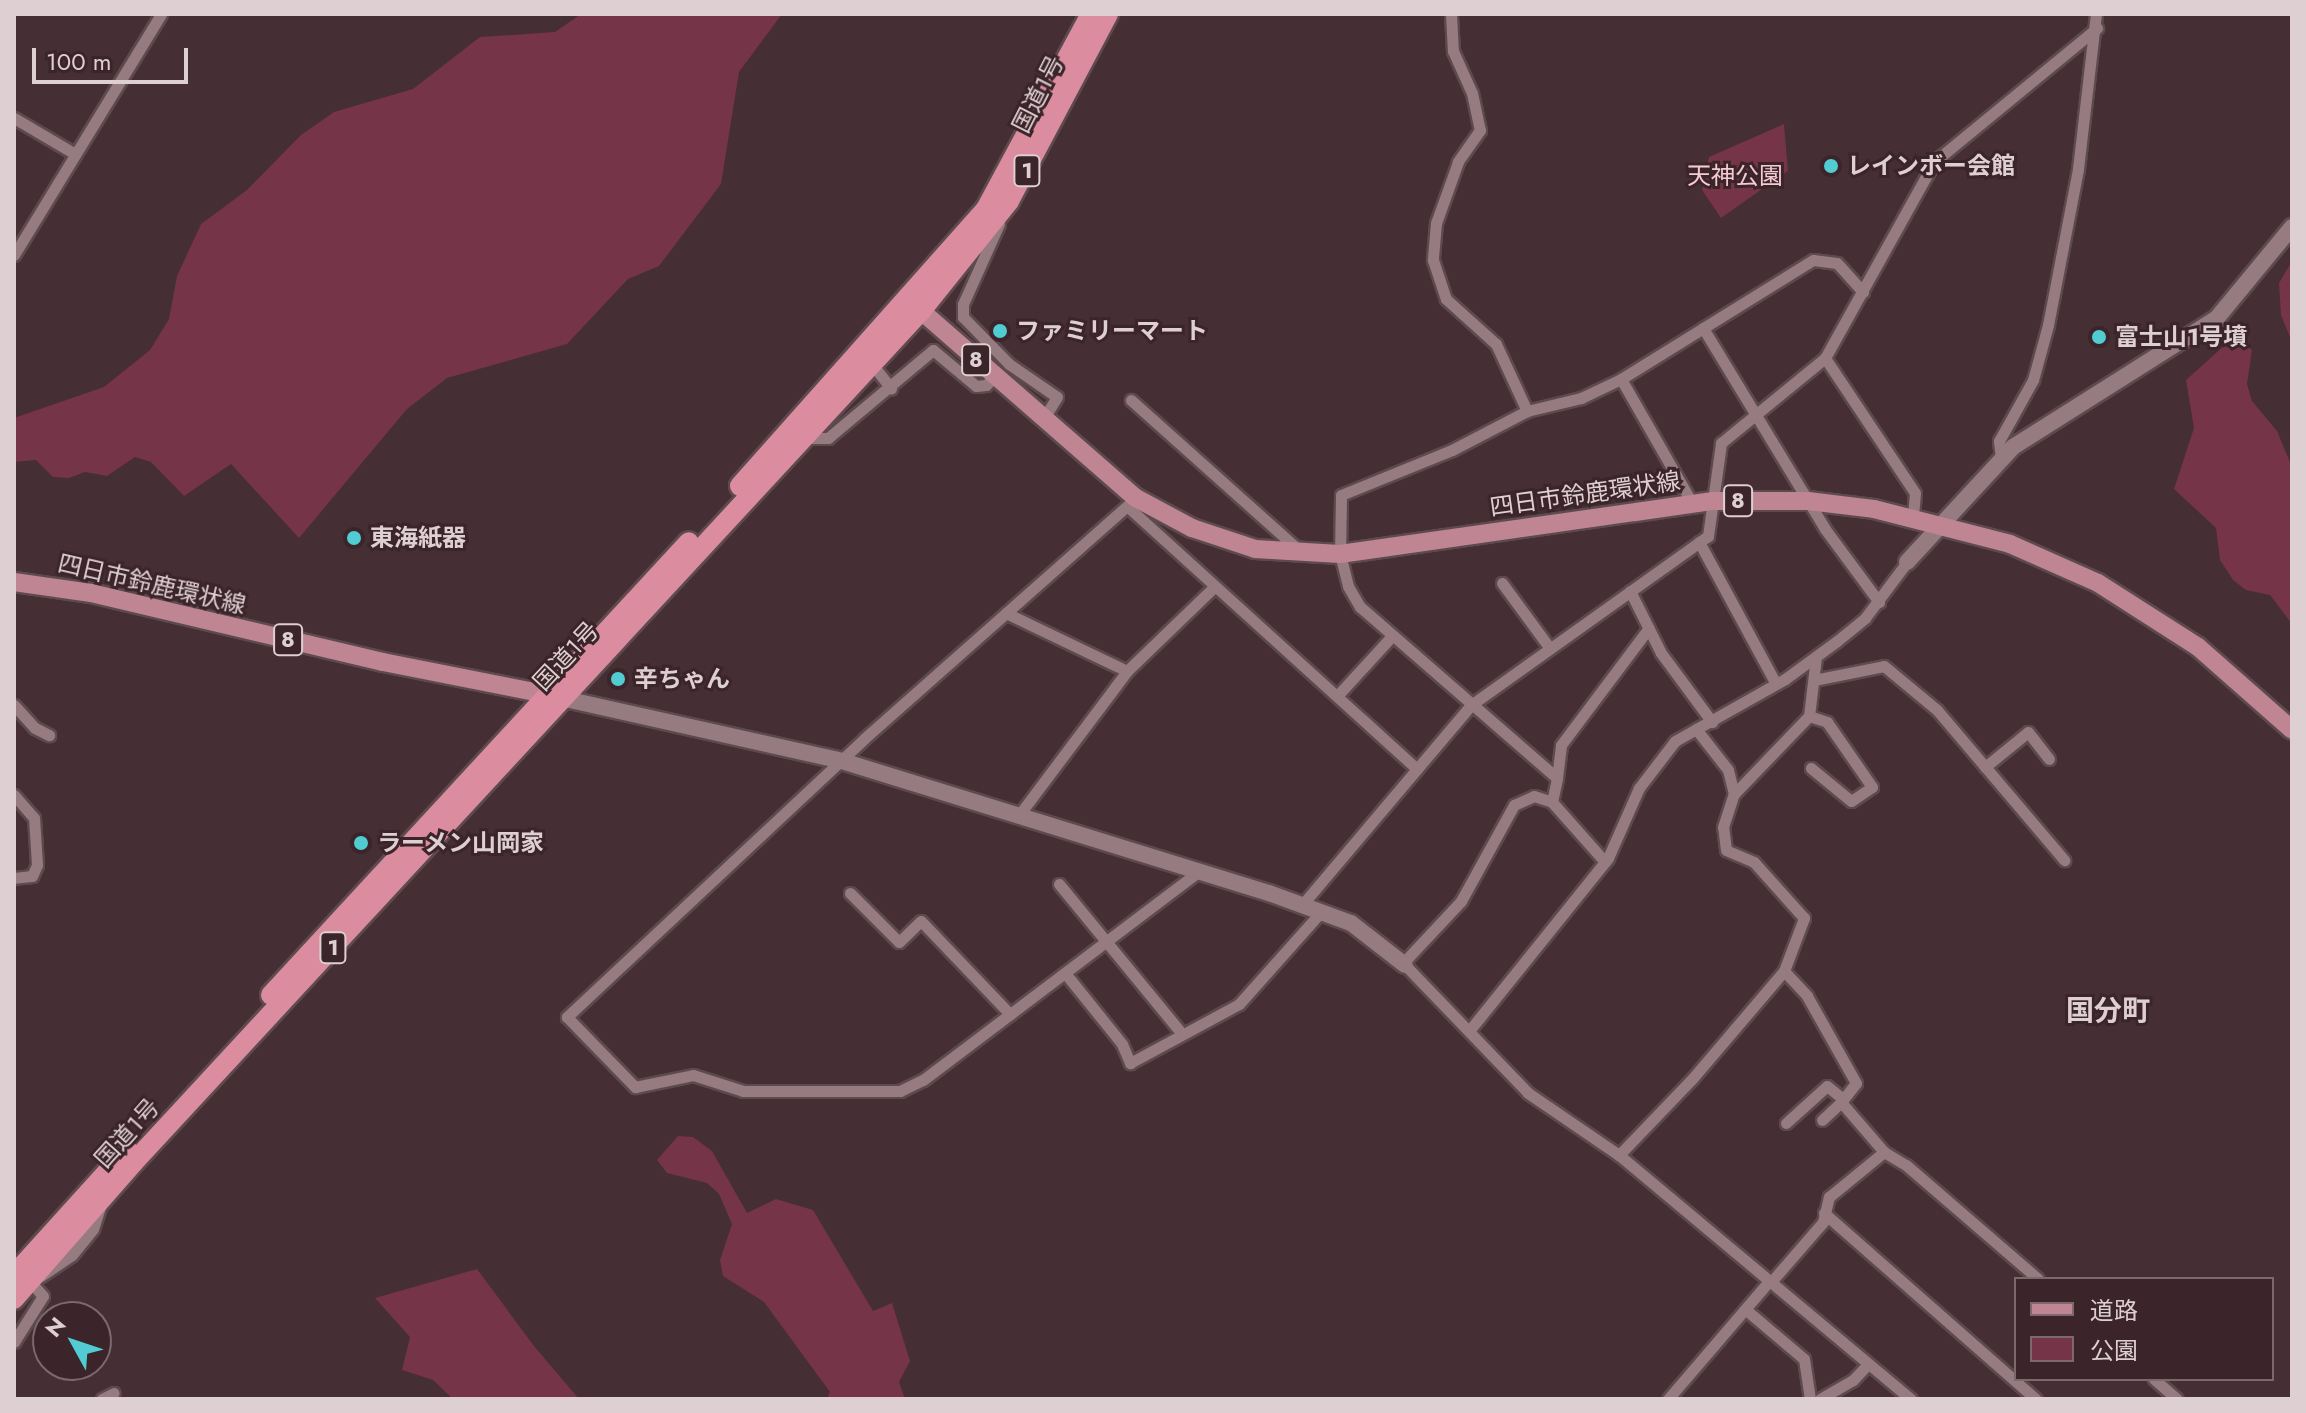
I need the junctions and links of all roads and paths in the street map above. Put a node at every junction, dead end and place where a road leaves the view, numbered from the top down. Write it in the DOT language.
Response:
graph roads {
  1 [pos="161,14"];
  2 [pos="1091,14"];
  3 [pos="1108,14"];
  4 [pos="1451,14"];
  5 [pos="2096,14"];
  6 [pos="2097,28"];
  7 [pos="1053,108"];
  8 [pos="14,118"];
  9 [pos="75,154"];
  10 [pos="1020,169"];
  11 [pos="1009,201"];
  12 [pos="2292,227"];
  13 [pos="14,255"];
  14 [pos="1863,292"];
  15 [pos="915,306"];
  16 [pos="1703,328"];
  17 [pos="1825,358"];
  18 [pos="872,364"];
  19 [pos="995,376"];
  20 [pos="1621,379"];
  21 [pos="891,388"];
  22 [pos="1131,400"];
  23 [pos="1527,411"];
  24 [pos="1755,413"];
  25 [pos="1043,419"];
  26 [pos="802,438"];
  27 [pos="2001,458"];
  28 [pos="1713,501"];
  29 [pos="1808,501"];
  30 [pos="1132,503"];
  31 [pos="1692,503"];
  32 [pos="1913,517"];
  33 [pos="1939,523"];
  34 [pos="1699,542"];
  35 [pos="1302,553"];
  36 [pos="1340,554"];
  37 [pos="1907,562"];
  38 [pos="14,582"];
  39 [pos="1502,583"];
  40 [pos="1214,587"];
  41 [pos="1630,591"];
  42 [pos="1879,602"];
  43 [pos="1006,613"];
  44 [pos="1649,628"];
  45 [pos="1392,636"];
  46 [pos="1549,647"];
  47 [pos="1637,648"];
  48 [pos="1661,653"];
  49 [pos="1816,657"];
  50 [pos="1127,671"];
  51 [pos="1814,680"];
  52 [pos="1775,682"];
  53 [pos="553,696"];
  54 [pos="1337,696"];
  55 [pos="14,705"];
  56 [pos="1471,705"];
  57 [pos="1809,716"];
  58 [pos="1712,722"];
  59 [pos="1696,729"];
  60 [pos="2292,730"];
  61 [pos="49,735"];
  62 [pos="2049,759"];
  63 [pos="842,761"];
  64 [pos="1985,767"];
  65 [pos="1811,768"];
  66 [pos="1417,769"];
  67 [pos="1557,778"];
  68 [pos="1734,794"];
  69 [pos="14,795"];
  70 [pos="1552,802"];
  71 [pos="1019,815"];
  72 [pos="2064,860"];
  73 [pos="1605,862"];
  74 [pos="1198,872"];
  75 [pos="14,878"];
  76 [pos="1059,884"];
  77 [pos="850,893"];
  78 [pos="1302,905"];
  79 [pos="1321,912"];
  80 [pos="1107,941"];
  81 [pos="1404,964"];
  82 [pos="1784,971"];
  83 [pos="1065,973"];
  84 [pos="1010,1014"];
  85 [pos="258,1018"];
  86 [pos="1469,1031"];
  87 [pos="1182,1034"];
  88 [pos="1842,1101"];
  89 [pos="1822,1120"];
  90 [pos="1786,1123"];
  91 [pos="1884,1152"];
  92 [pos="1619,1155"];
  93 [pos="103,1199"];
  94 [pos="1824,1213"];
  95 [pos="24,1277"];
  96 [pos="2036,1277"];
  97 [pos="1770,1281"];
  98 [pos="14,1299"];
  99 [pos="1745,1309"];
  100 [pos="14,1342"];
  101 [pos="1868,1364"];
  102 [pos="2014,1380"];
  103 [pos="2015,1381"];
  104 [pos="2156,1381"];
  105 [pos="114,1393"];
  106 [pos="102,1399"];
  107 [pos="1668,1399"];
  108 [pos="1810,1399"];
  109 [pos="1820,1399"];
  110 [pos="1911,1399"];
  111 [pos="2036,1399"];
  112 [pos="2177,1399"];
  1 -- 9 [label="street"];
  2 -- 7 [label="highway, 国道1号 / 1"];
  3 -- 7 [label="highway, 国道1号 / 1"];
  4 -- 23 [label="street"];
  5 -- 6 [label="street"];
  6 -- 14 [label="street"];
  6 -- 27 [label="street"];
  7 -- 10 [label="highway, 国道1号 / 1"];
  8 -- 9 [label="street"];
  9 -- 13 [label="street"];
  10 -- 11 [label="highway, 国道1号 / 1"];
  10 -- 15 [label="highway, 国道1号 / 1"];
  11 -- 15 [label="highway, 国道1号 / 1"];
  11 -- 25 [label="street"];
  12 -- 27 [label="street"];
  14 -- 16 [label="street"];
  14 -- 17 [label="street"];
  15 -- 18 [label="highway, 国道1号 / 1"];
  15 -- 19 [label="main road, 四日市鈴鹿環状線 / 8"];
  15 -- 53 [label="highway, 国道1号 / 1"];
  16 -- 20 [label="street"];
  16 -- 24 [label="street"];
  17 -- 24 [label="street"];
  17 -- 32 [label="street"];
  18 -- 21 [label="street"];
  18 -- 26 [label="highway, 国道1号 / 1"];
  19 -- 21 [label="street"];
  19 -- 25 [label="main road, 四日市鈴鹿環状線 / 8"];
  20 -- 23 [label="street"];
  20 -- 31 [label="street"];
  21 -- 26 [label="street"];
  22 -- 35 [label="street"];
  23 -- 36 [label="street"];
  24 -- 28 [label="street"];
  24 -- 29 [label="street"];
  25 -- 30 [label="main road, 四日市鈴鹿環状線 / 8"];
  26 -- 53 [label="highway, 国道1号 / 1"];
  27 -- 33 [label="street"];
  28 -- 29 [label="main road, 四日市鈴鹿環状線 / 8"];
  28 -- 31 [label="main road, 四日市鈴鹿環状線 / 8"];
  28 -- 34 [label="street"];
  29 -- 32 [label="main road, 四日市鈴鹿環状線 / 8"];
  29 -- 42 [label="street"];
  30 -- 35 [label="main road, 四日市鈴鹿環状線 / 8"];
  30 -- 40 [label="street"];
  30 -- 43 [label="street"];
  31 -- 36 [label="main road, 四日市鈴鹿環状線 / 8"];
  32 -- 33 [label="main road, 四日市鈴鹿環状線 / 8"];
  33 -- 37 [label="street"];
  33 -- 60 [label="main road, 四日市鈴鹿環状線 / 8"];
  34 -- 41 [label="street"];
  34 -- 52 [label="street"];
  35 -- 36 [label="main road, 四日市鈴鹿環状線 / 8"];
  36 -- 45 [label="street"];
  37 -- 42 [label="street"];
  38 -- 53 [label="main road, 四日市鈴鹿環状線 / 8"];
  39 -- 46 [label="street"];
  40 -- 50 [label="street"];
  40 -- 54 [label="street"];
  41 -- 44 [label="street"];
  41 -- 46 [label="street"];
  42 -- 49 [label="street"];
  43 -- 50 [label="street"];
  43 -- 63 [label="street"];
  44 -- 47 [label="street"];
  44 -- 48 [label="street"];
  45 -- 54 [label="street"];
  45 -- 56 [label="street"];
  46 -- 56 [label="street"];
  47 -- 48 [label="street"];
  47 -- 67 [label="street"];
  48 -- 58 [label="street"];
  49 -- 51 [label="street"];
  49 -- 52 [label="street"];
  50 -- 71 [label="street"];
  51 -- 57 [label="street"];
  51 -- 64 [label="street"];
  52 -- 58 [label="street"];
  53 -- 63 [label="street"];
  53 -- 85 [label="highway, 国道1号 / 1"];
  54 -- 66 [label="street"];
  55 -- 61 [label="street"];
  56 -- 66 [label="street"];
  56 -- 67 [label="street"];
  57 -- 65 [label="street"];
  57 -- 68 [label="street"];
  58 -- 59 [label="street"];
  59 -- 68 [label="street"];
  59 -- 73 [label="street"];
  62 -- 64 [label="street"];
  63 -- 71 [label="street"];
  63 -- 84 [label="street"];
  64 -- 72 [label="street"];
  66 -- 78 [label="street"];
  67 -- 70 [label="street"];
  68 -- 82 [label="street"];
  69 -- 75 [label="street"];
  70 -- 73 [label="street"];
  70 -- 81 [label="street"];
  71 -- 74 [label="street"];
  73 -- 86 [label="street"];
  74 -- 78 [label="street"];
  74 -- 80 [label="street"];
  76 -- 80 [label="street"];
  77 -- 84 [label="street"];
  78 -- 79 [label="street"];
  79 -- 81 [label="street"];
  79 -- 87 [label="street"];
  80 -- 83 [label="street"];
  80 -- 87 [label="street"];
  81 -- 86 [label="street"];
  82 -- 88 [label="street"];
  82 -- 92 [label="street"];
  83 -- 84 [label="street"];
  83 -- 87 [label="street"];
  85 -- 93 [label="highway, 国道1号 / 1"];
  85 -- 95 [label="highway, 国道1号 / 1"];
  86 -- 92 [label="street"];
  88 -- 89 [label="street"];
  88 -- 90 [label="street"];
  88 -- 91 [label="street"];
  91 -- 94 [label="street"];
  91 -- 96 [label="street"];
  92 -- 97 [label="street"];
  93 -- 95 [label="highway, 国道1号 / 1"];
  93 -- 95 [label="street"];
  94 -- 97 [label="street"];
  94 -- 102 [label="street"];
  95 -- 98 [label="highway, 国道1号 / 1"];
  95 -- 100 [label="street"];
  97 -- 99 [label="street"];
  97 -- 101 [label="street"];
  99 -- 107 [label="street"];
  99 -- 108 [label="street"];
  101 -- 109 [label="street"];
  101 -- 110 [label="street"];
  103 -- 111 [label="street"];
  104 -- 112 [label="street"];
  105 -- 106 [label="street"];
}
